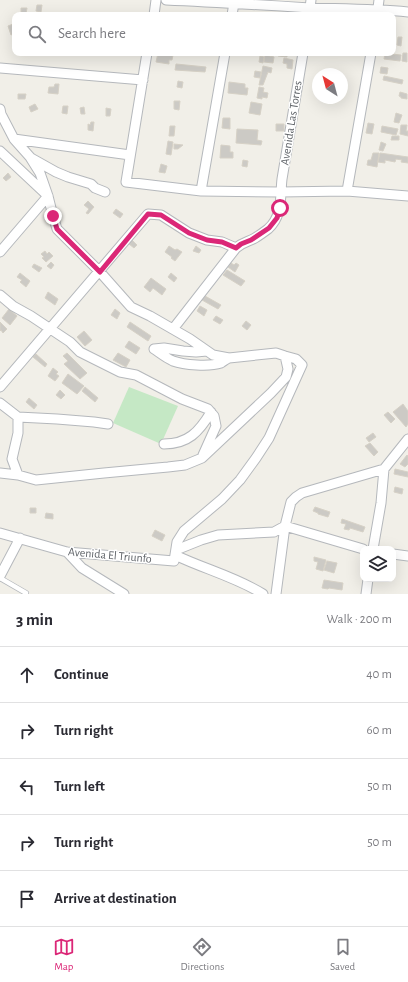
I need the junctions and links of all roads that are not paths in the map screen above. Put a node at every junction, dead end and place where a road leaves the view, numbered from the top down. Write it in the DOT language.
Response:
graph roads {
  1 [pos="156,0"];
  2 [pos="166,0"];
  3 [pos="379,0"];
  4 [pos="234,3"];
  5 [pos="310,8"];
  6 [pos="154,12"];
  7 [pos="232,12"];
  8 [pos="377,12"];
  9 [pos="408,12"];
  10 [pos="147,56"];
  11 [pos="224,56"];
  12 [pos="303,56"];
  13 [pos="370,56"];
  14 [pos="0,68"];
  15 [pos="143,80"];
  16 [pos="0,109"];
  17 [pos="14,139"];
  18 [pos="0,151"];
  19 [pos="130,155"];
  20 [pos="30,157"];
  21 [pos="201,191"];
  22 [pos="347,191"];
  23 [pos="105,192"];
  24 [pos="280,192"];
  25 [pos="48,196"];
  26 [pos="408,196"];
  27 [pos="236,248"];
  28 [pos="0,252"];
  29 [pos="100,272"];
  30 [pos="0,295"];
  31 [pos="50,329"];
  32 [pos="172,329"];
  33 [pos="207,351"];
  34 [pos="285,356"];
  35 [pos="229,358"];
  36 [pos="0,388"];
  37 [pos="0,404"];
  38 [pos="211,412"];
  39 [pos="18,417"];
  40 [pos="108,424"];
  41 [pos="408,439"];
  42 [pos="164,444"];
  43 [pos="202,458"];
  44 [pos="384,469"];
  45 [pos="0,473"];
  46 [pos="18,475"];
  47 [pos="285,526"];
  48 [pos="0,533"];
  49 [pos="20,538"];
  50 [pos="374,546"];
  51 [pos="360,548"];
  52 [pos="67,552"];
  53 [pos="396,554"];
  54 [pos="175,555"];
  55 [pos="408,556"];
  56 [pos="0,577"];
  57 [pos="368,582"];
  58 [pos="26,593"];
  59 [pos="124,594"];
  60 [pos="263,594"];
  61 [pos="276,594"];
  62 [pos="366,594"];
  1 -- 6 [label="street"];
  2 -- 4 [label="street"];
  3 -- 8 [label="street"];
  4 -- 5 [label="street"];
  4 -- 7 [label="street"];
  5 -- 8 [label="street"];
  8 -- 9 [label="street"];
  10 -- 15 [label="street"];
  11 -- 21 [label="street"];
  12 -- 24 [label="street, Avenida Las Torres"];
  13 -- 22 [label="street"];
  14 -- 15 [label="street"];
  15 -- 19 [label="street"];
  16 -- 17 [label="street"];
  17 -- 19 [label="street"];
  17 -- 20 [label="street"];
  18 -- 25 [label="street"];
  19 -- 21 [label="street"];
  20 -- 23 [label="street"];
  20 -- 25 [label="street"];
  21 -- 24 [label="street"];
  22 -- 24 [label="street"];
  22 -- 26 [label="street"];
  24 -- 27 [label="street, Avenida Las Torres"];
  25 -- 28 [label="street"];
  25 -- 29 [label="street"];
  27 -- 29 [label="street"];
  27 -- 32 [label="street"];
  29 -- 31 [label="street"];
  29 -- 32 [label="street"];
  30 -- 31 [label="street"];
  31 -- 36 [label="street"];
  31 -- 38 [label="street"];
  32 -- 33 [label="street"];
  33 -- 35 [label="street"];
  33 -- 35 [label="street"];
  34 -- 35 [label="street"];
  34 -- 43 [label="street"];
  34 -- 54 [label="street"];
  37 -- 39 [label="street"];
  38 -- 42 [label="street"];
  38 -- 43 [label="street"];
  39 -- 40 [label="street"];
  39 -- 46 [label="street"];
  41 -- 44 [label="street"];
  43 -- 46 [label="street"];
  44 -- 47 [label="street"];
  44 -- 50 [label="street"];
  45 -- 46 [label="street"];
  47 -- 51 [label="street"];
  47 -- 54 [label="street"];
  47 -- 61 [label="street"];
  48 -- 49 [label="street, Avenida El Triunfo"];
  49 -- 52 [label="street, Avenida El Triunfo"];
  49 -- 56 [label="street"];
  52 -- 54 [label="street, Avenida El Triunfo"];
  52 -- 59 [label="street"];
  53 -- 55 [label="street"];
  54 -- 60 [label="street"];
  56 -- 58 [label="lane"];
  57 -- 62 [label="street"];
}
